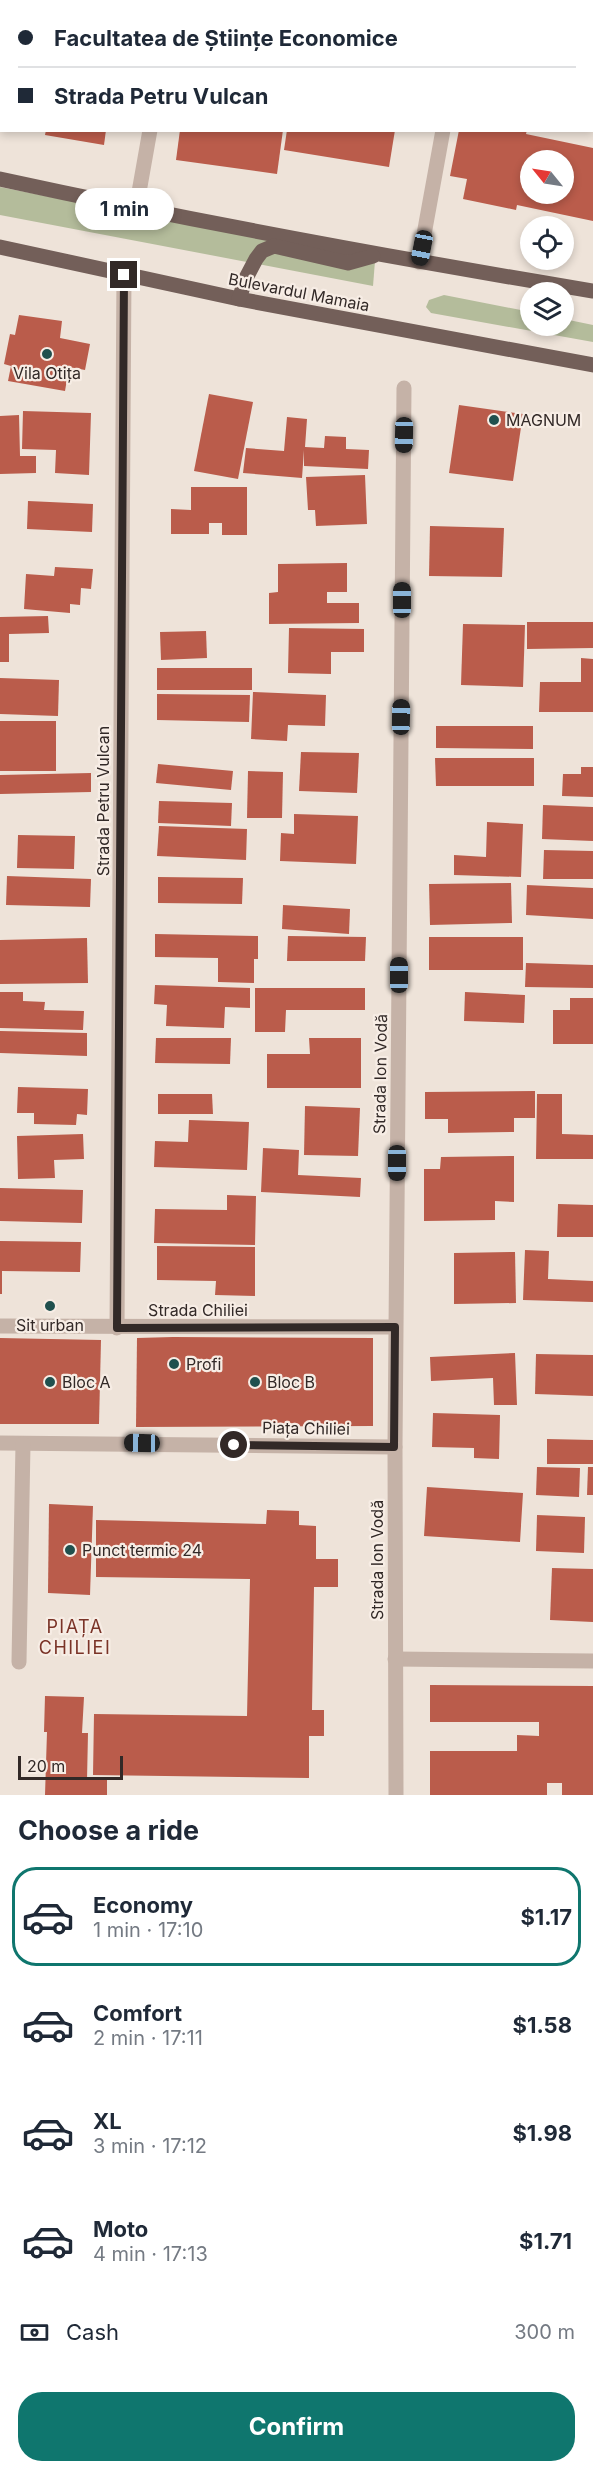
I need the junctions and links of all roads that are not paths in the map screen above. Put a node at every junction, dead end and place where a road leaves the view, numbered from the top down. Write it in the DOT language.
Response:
graph roads {
  1 [pos="150,132"];
  2 [pos="443,132"];
  3 [pos="0,179"];
  4 [pos="136,209"];
  5 [pos="0,247"];
  6 [pos="376,255"];
  7 [pos="419,262"];
  8 [pos="124,275"];
  9 [pos="593,291"];
  10 [pos="239,299"];
  11 [pos="593,365"];
  12 [pos="404,388"];
  13 [pos="0,1326"];
  14 [pos="395,1327"];
  15 [pos="117,1328"];
  16 [pos="0,1443"];
  17 [pos="23,1444"];
  18 [pos="394,1447"];
  19 [pos="395,1659"];
  20 [pos="593,1661"];
  21 [pos="19,1662"];
  22 [pos="396,1795"];
  1 -- 4 [label="street"];
  2 -- 7 [label="street"];
  3 -- 4 [label="main road"];
  4 -- 6 [label="main road"];
  5 -- 8 [label="main road, Bulevardul Mamaia"];
  6 -- 7 [label="main road"];
  6 -- 10 [label="main road"];
  7 -- 9 [label="main road"];
  8 -- 10 [label="main road, Bulevardul Mamaia"];
  8 -- 15 [label="street, Strada Petru Vulcan"];
  10 -- 11 [label="main road, Bulevardul Mamaia"];
  12 -- 14 [label="street, Strada Ion Vodă"];
  13 -- 15 [label="street, Strada Chiliei"];
  14 -- 15 [label="street, Strada Chiliei"];
  14 -- 18 [label="street, Strada Ion Vodă"];
  16 -- 17 [label="street, Piața Chiliei"];
  17 -- 18 [label="street, Piața Chiliei"];
  17 -- 21 [label="street"];
  18 -- 19 [label="street, Strada Ion Vodă"];
  19 -- 20 [label="street"];
  19 -- 22 [label="street, Strada Ion Vodă"];
}
